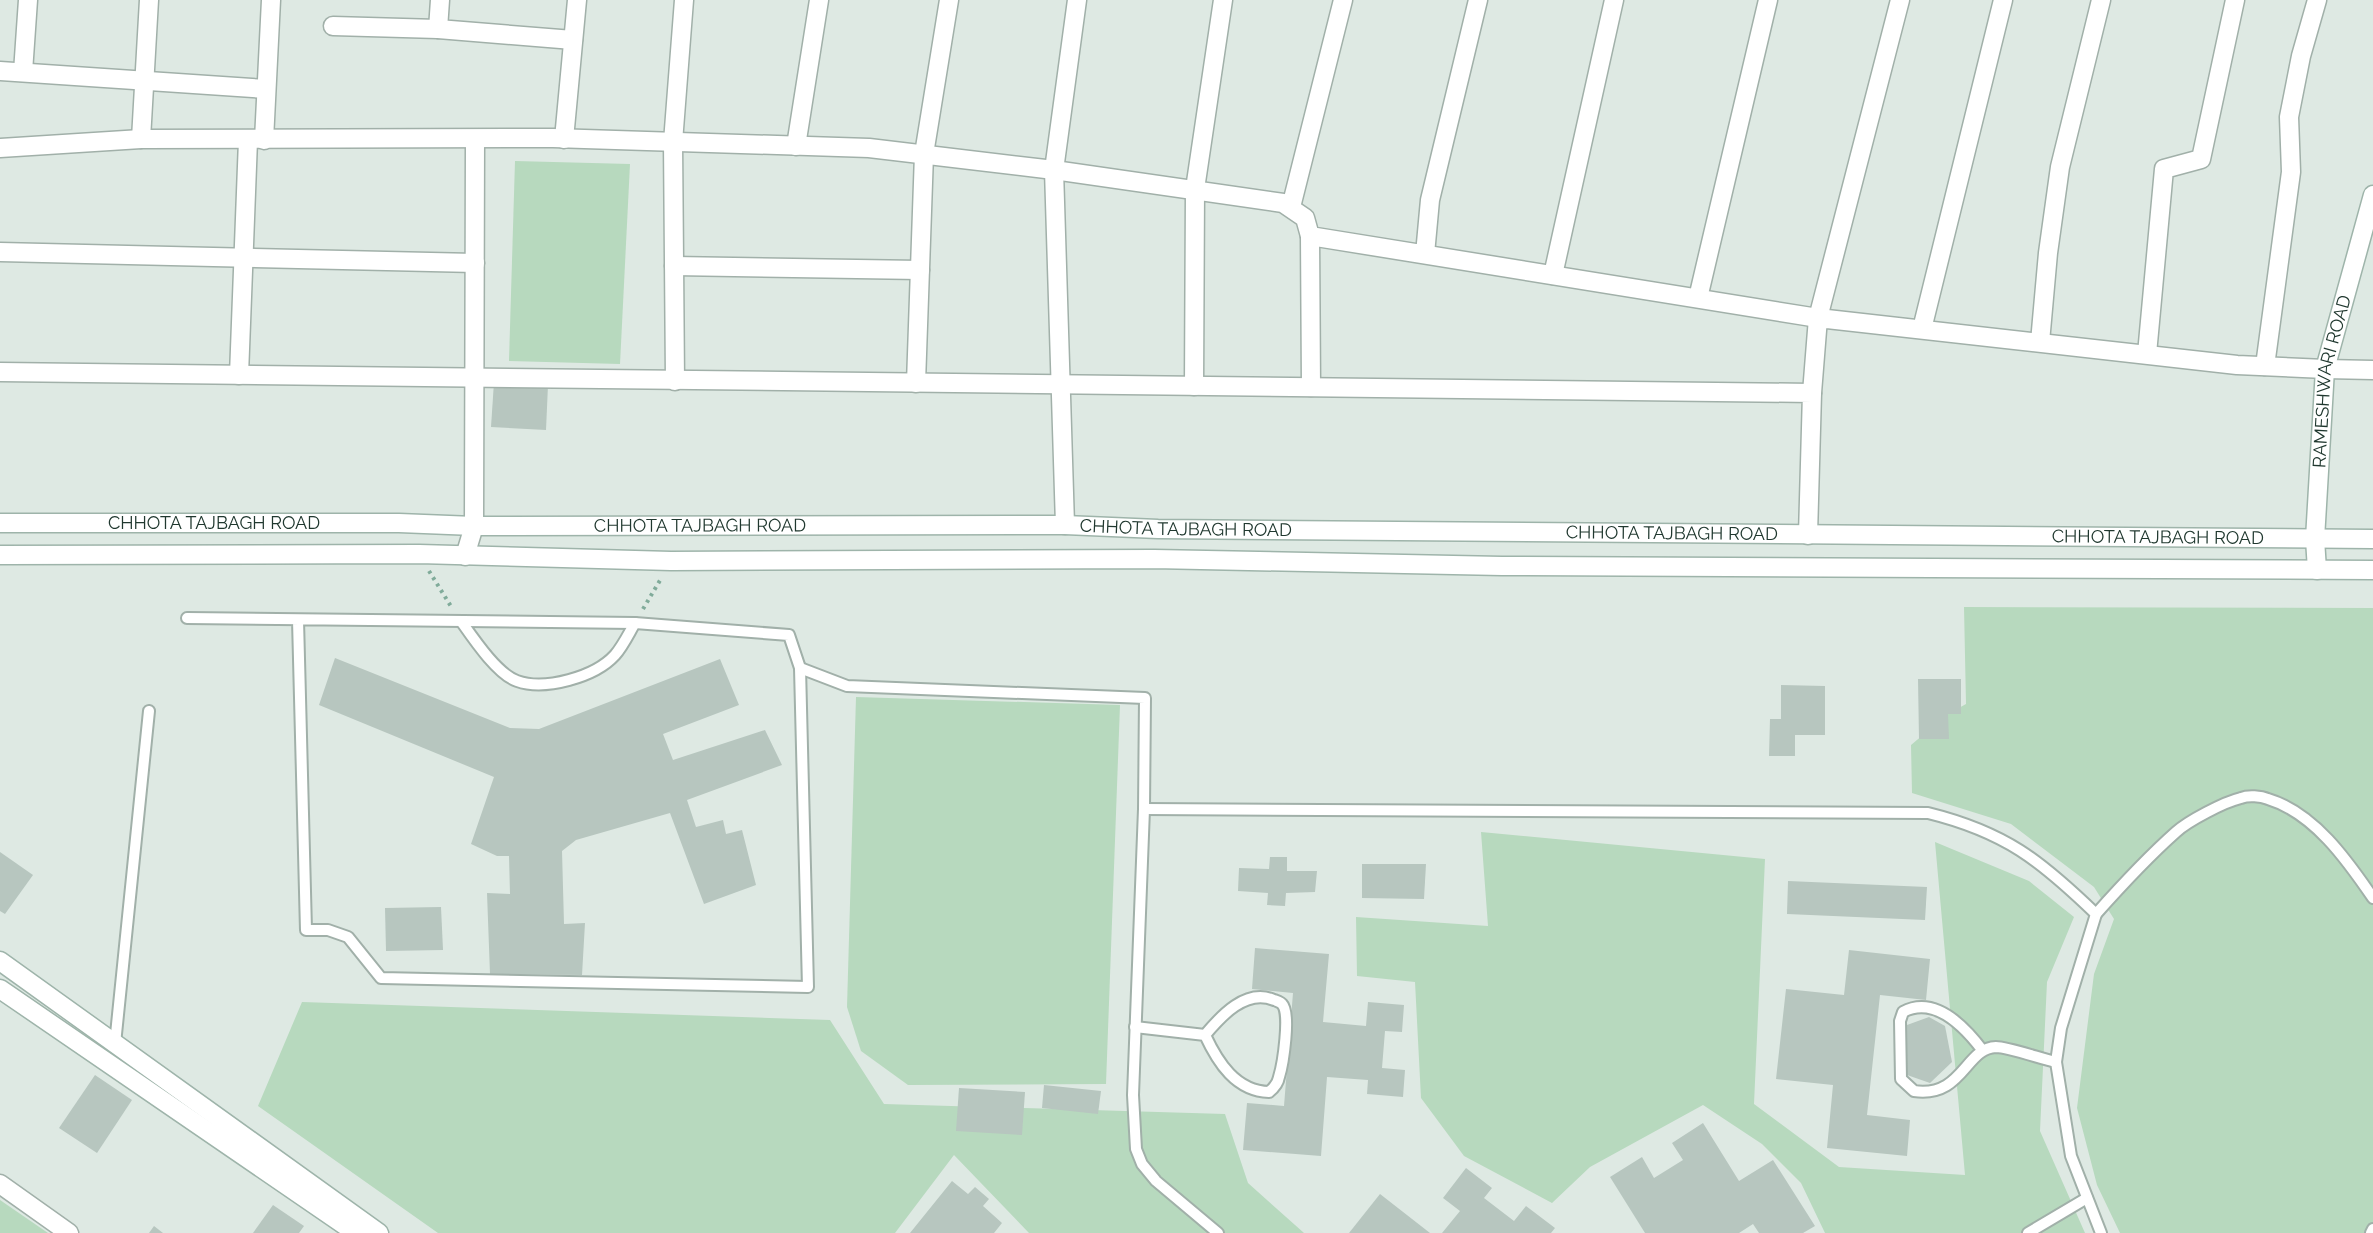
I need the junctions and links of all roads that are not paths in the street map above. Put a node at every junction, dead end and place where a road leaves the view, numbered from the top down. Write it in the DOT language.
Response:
graph roads {
  1 [pos="28,0"];
  2 [pos="149,0"];
  3 [pos="272,0"];
  4 [pos="440,0"];
  5 [pos="577,0"];
  6 [pos="684,0"];
  7 [pos="819,0"];
  8 [pos="949,0"];
  9 [pos="1077,0"];
  10 [pos="1223,0"];
  11 [pos="1343,0"];
  12 [pos="1478,0"];
  13 [pos="1614,0"];
  14 [pos="1768,0"];
  15 [pos="1900,0"];
  16 [pos="2002,0"];
  17 [pos="2101,0"];
  18 [pos="2235,0"];
  19 [pos="2317,0"];
  20 [pos="333,26"];
  21 [pos="438,29"];
  22 [pos="573,40"];
  23 [pos="0,71"];
  24 [pos="23,72"];
  25 [pos="143,80"];
  26 [pos="266,89"];
  27 [pos="141,139"];
  28 [pos="476,139"];
  29 [pos="564,139"];
  30 [pos="256,140"];
  31 [pos="673,142"];
  32 [pos="796,146"];
  33 [pos="0,148"];
  34 [pos="924,154"];
  35 [pos="1054,170"];
  36 [pos="1195,189"];
  37 [pos="2373,195"];
  38 [pos="1291,207"];
  39 [pos="1310,236"];
  40 [pos="0,252"];
  41 [pos="1425,254"];
  42 [pos="243,256"];
  43 [pos="475,263"];
  44 [pos="674,266"];
  45 [pos="920,270"];
  46 [pos="1552,275"];
  47 [pos="1698,298"];
  48 [pos="1818,318"];
  49 [pos="1922,329"];
  50 [pos="2040,342"];
  51 [pos="2146,354"];
  52 [pos="2265,366"];
  53 [pos="2325,369"];
  54 [pos="2373,370"];
  55 [pos="0,372"];
  56 [pos="238,375"];
  57 [pos="474,378"];
  58 [pos="675,381"];
  59 [pos="916,383"];
  60 [pos="1060,384"];
  61 [pos="1194,386"];
  62 [pos="1311,387"];
  63 [pos="1812,393"];
  64 [pos="0,523"];
  65 [pos="1065,525"];
  66 [pos="474,526"];
  67 [pos="1808,535"];
  68 [pos="2315,539"];
  69 [pos="2373,539"];
  70 [pos="0,555"];
  71 [pos="465,556"];
  72 [pos="1065,559"];
  73 [pos="2317,570"];
  74 [pos="2373,570"];
  75 [pos="187,618"];
  76 [pos="298,621"];
  77 [pos="461,621"];
  78 [pos="635,623"];
  79 [pos="800,668"];
  80 [pos="148,711"];
  81 [pos="1144,809"];
  82 [pos="2373,898"];
  83 [pos="2096,914"];
  84 [pos="0,961"];
  85 [pos="0,989"];
  86 [pos="1135,1027"];
  87 [pos="1205,1035"];
  88 [pos="115,1044"];
  89 [pos="1983,1051"];
  90 [pos="2056,1062"];
  91 [pos="0,1184"];
  92 [pos="2087,1198"];
  93 [pos="69,1233"];
  94 [pos="356,1233"];
  95 [pos="380,1233"];
  96 [pos="1218,1233"];
  97 [pos="2028,1233"];
  98 [pos="2101,1233"];
  1 -- 24 [label="street"];
  2 -- 25 [label="street"];
  3 -- 26 [label="street"];
  4 -- 21 [label="street"];
  5 -- 22 [label="street"];
  6 -- 31 [label="street"];
  7 -- 32 [label="street"];
  8 -- 34 [label="street"];
  9 -- 35 [label="street"];
  10 -- 36 [label="street"];
  11 -- 38 [label="street"];
  12 -- 41 [label="street"];
  13 -- 46 [label="street"];
  14 -- 47 [label="street"];
  15 -- 48 [label="street"];
  16 -- 49 [label="street"];
  17 -- 50 [label="street"];
  18 -- 51 [label="street"];
  19 -- 52 [label="street"];
  20 -- 21 [label="street"];
  21 -- 22 [label="street"];
  22 -- 29 [label="street"];
  23 -- 24 [label="street"];
  24 -- 25 [label="street"];
  25 -- 26 [label="street"];
  25 -- 27 [label="street"];
  26 -- 30 [label="street"];
  27 -- 30 [label="street"];
  27 -- 33 [label="street"];
  28 -- 29 [label="street"];
  28 -- 30 [label="street"];
  28 -- 43 [label="street"];
  29 -- 31 [label="street"];
  30 -- 42 [label="street"];
  31 -- 32 [label="street"];
  31 -- 44 [label="street"];
  32 -- 34 [label="street"];
  34 -- 35 [label="street"];
  34 -- 45 [label="street"];
  35 -- 36 [label="street"];
  35 -- 60 [label="street"];
  36 -- 38 [label="street"];
  36 -- 61 [label="street"];
  37 -- 53 [label="street, RAMESHWARI ROAD"];
  38 -- 39 [label="street"];
  39 -- 41 [label="street"];
  39 -- 62 [label="street"];
  40 -- 42 [label="street"];
  41 -- 46 [label="street"];
  42 -- 43 [label="street"];
  42 -- 56 [label="street"];
  43 -- 57 [label="street"];
  44 -- 45 [label="street"];
  44 -- 58 [label="street"];
  45 -- 59 [label="street"];
  46 -- 47 [label="street"];
  47 -- 48 [label="street"];
  48 -- 49 [label="street"];
  48 -- 63 [label="street"];
  49 -- 50 [label="street"];
  50 -- 51 [label="street"];
  51 -- 52 [label="street"];
  52 -- 53 [label="street"];
  53 -- 54 [label="street"];
  53 -- 68 [label="street, RAMESHWARI ROAD"];
  55 -- 56 [label="street"];
  56 -- 57 [label="street"];
  57 -- 58 [label="street"];
  57 -- 66 [label="street"];
  58 -- 59 [label="street"];
  59 -- 60 [label="street"];
  60 -- 61 [label="street"];
  60 -- 65 [label="street"];
  61 -- 62 [label="street"];
  62 -- 63 [label="street"];
  63 -- 67 [label="street"];
  64 -- 66 [label="street, CHHOTA TAJBAGH ROAD"];
  65 -- 66 [label="street, CHHOTA TAJBAGH ROAD"];
  65 -- 67 [label="street, CHHOTA TAJBAGH ROAD"];
  65 -- 72 [label="street"];
  66 -- 71 [label="street"];
  67 -- 68 [label="street, CHHOTA TAJBAGH ROAD"];
  68 -- 69 [label="street, CHHOTA TAJBAGH ROAD"];
  68 -- 73 [label="street, RAMESHWARI ROAD"];
  70 -- 71 [label="street"];
  71 -- 72 [label="street"];
  72 -- 73 [label="street"];
  73 -- 74 [label="street"];
  75 -- 76 [label="lane"];
  76 -- 77 [label="lane"];
  76 -- 79 [label="lane"];
  77 -- 78 [label="lane"];
  77 -- 78 [label="lane"];
  78 -- 79 [label="lane"];
  79 -- 81 [label="lane"];
  80 -- 88 [label="lane"];
  81 -- 83 [label="lane"];
  81 -- 86 [label="lane"];
  82 -- 83 [label="lane"];
  83 -- 90 [label="lane"];
  84 -- 88 [label="street"];
  85 -- 94 [label="street"];
  86 -- 87 [label="lane"];
  86 -- 96 [label="lane"];
  87 -- 87 [label="lane"];
  88 -- 95 [label="street"];
  89 -- 89 [label="lane"];
  89 -- 90 [label="lane"];
  90 -- 92 [label="lane"];
  91 -- 93 [label="street"];
  92 -- 97 [label="lane"];
  92 -- 98 [label="lane"];
}
